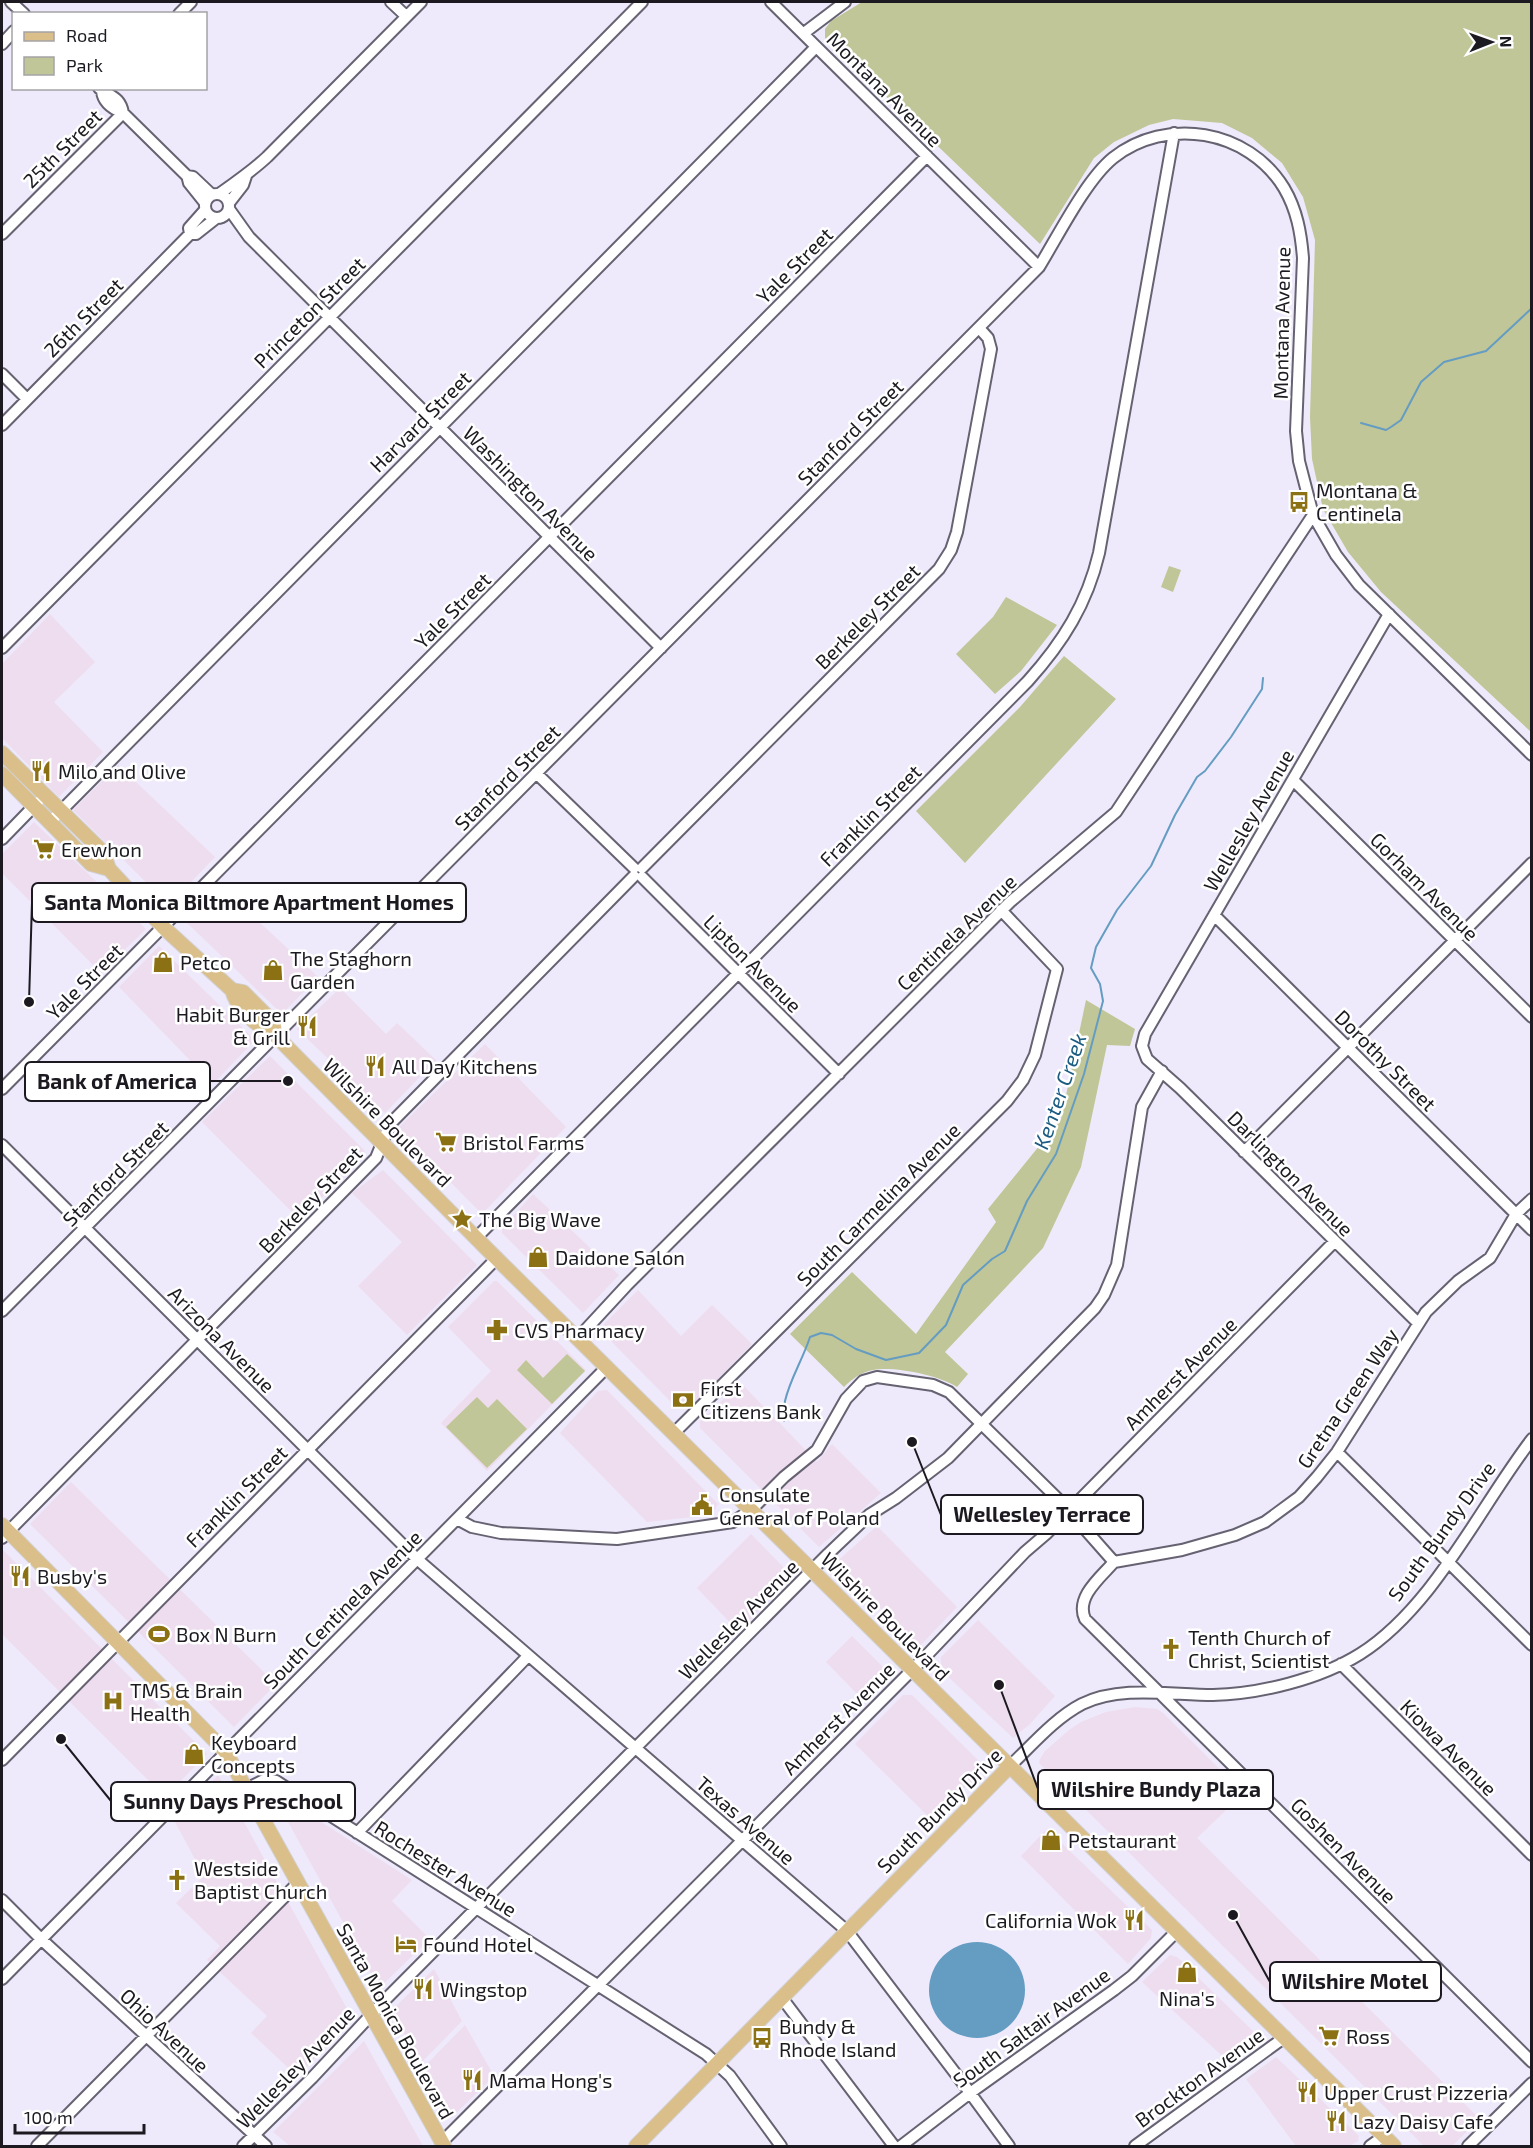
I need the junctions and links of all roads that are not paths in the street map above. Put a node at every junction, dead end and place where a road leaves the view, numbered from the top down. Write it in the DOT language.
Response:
graph roads {
  1 [pos="391,2"];
  2 [pos="421,2"];
  3 [pos="642,2"];
  4 [pos="771,2"];
  5 [pos="846,2"];
  6 [pos="406,16"];
  7 [pos="804,33"];
  8 [pos="816,47"];
  9 [pos="102,90"];
  10 [pos="123,113"];
  11 [pos="1174,133"];
  12 [pos="927,156"];
  13 [pos="246,176"];
  14 [pos="210,200"];
  15 [pos="229,206"];
  16 [pos="218,218"];
  17 [pos="2,234"];
  18 [pos="190,234"];
  19 [pos="249,237"];
  20 [pos="1039,267"];
  21 [pos="329,318"];
  22 [pos="979,328"];
  23 [pos="2,374"];
  24 [pos="27,399"];
  25 [pos="2,424"];
  26 [pos="439,427"];
  27 [pos="1313,515"];
  28 [pos="550,537"];
  29 [pos="1389,614"];
  30 [pos="2,648"];
  31 [pos="661,648"];
  32 [pos="2,753"];
  33 [pos="1532,756"];
  34 [pos="536,773"];
  35 [pos="2,774"];
  36 [pos="1293,780"];
  37 [pos="45,795"];
  38 [pos="34,806"];
  39 [pos="61,811"];
  40 [pos="50,822"];
  41 [pos="2,839"];
  42 [pos="1532,863"];
  43 [pos="109,869"];
  44 [pos="638,872"];
  45 [pos="1002,910"];
  46 [pos="1214,915"];
  47 [pos="163,927"];
  48 [pos="1454,941"];
  49 [pos="738,973"];
  50 [pos="1532,1017"];
  51 [pos="276,1036"];
  52 [pos="1142,1046"];
  53 [pos="1348,1047"];
  54 [pos="1162,1071"];
  55 [pos="839,1074"];
  56 [pos="2,1089"];
  57 [pos="382,1142"];
  58 [pos="2,1145"];
  59 [pos="1244,1152"];
  60 [pos="1532,1199"];
  61 [pos="1516,1214"];
  62 [pos="85,1229"];
  63 [pos="1532,1230"];
  64 [pos="476,1238"];
  65 [pos="1334,1242"];
  66 [pos="497,1258"];
  67 [pos="2,1311"];
  68 [pos="1418,1323"];
  69 [pos="578,1338"];
  70 [pos="198,1339"];
  71 [pos="607,1367"];
  72 [pos="981,1425"];
  73 [pos="674,1433"];
  74 [pos="1532,1439"];
  75 [pos="308,1450"];
  76 [pos="1336,1452"];
  77 [pos="751,1510"];
  78 [pos="1068,1510"];
  79 [pos="457,1519"];
  80 [pos="4,1532"];
  81 [pos="417,1559"];
  82 [pos="1114,1562"];
  83 [pos="1448,1562"];
  84 [pos="812,1570"];
  85 [pos="117,1641"];
  86 [pos="1532,1645"];
  87 [pos="528,1656"];
  88 [pos="1341,1664"];
  89 [pos="912,1670"];
  90 [pos="1162,1694"];
  91 [pos="636,1748"];
  92 [pos="225,1751"];
  93 [pos="2,1760"];
  94 [pos="1010,1766"];
  95 [pos="246,1789"];
  96 [pos="357,1833"];
  97 [pos="741,1839"];
  98 [pos="1532,1855"];
  99 [pos="298,1883"];
  100 [pos="2,1900"];
  101 [pos="476,1908"];
  102 [pos="847,1931"];
  103 [pos="1177,1931"];
  104 [pos="41,1939"];
  105 [pos="2,1979"];
  106 [pos="598,1986"];
  107 [pos="782,1998"];
  108 [pos="371,2015"];
  109 [pos="146,2036"];
  110 [pos="1285,2037"];
  111 [pos="1532,2062"];
  112 [pos="719,2064"];
  113 [pos="1532,2083"];
  114 [pos="970,2093"];
  115 [pos="254,2136"];
  116 [pos="1384,2136"];
  117 [pos="442,2145"];
  118 [pos="38,2146"];
  119 [pos="243,2146"];
  120 [pos="266,2146"];
  121 [pos="636,2146"];
  122 [pos="781,2146"];
  123 [pos="894,2146"];
  124 [pos="901,2146"];
  125 [pos="1008,2146"];
  126 [pos="1135,2146"];
  127 [pos="1370,2146"];
  128 [pos="1394,2146"];
  129 [pos="1468,2146"];
  1 -- 6 [label="street"];
  2 -- 6 [label="street, 26th Street"];
  3 -- 21 [label="street, Princeton Street"];
  4 -- 7 [label="street, Montana Avenue"];
  5 -- 7 [label="street"];
  6 -- 13 [label="street, 26th Street"];
  7 -- 8 [label="street, Montana Avenue"];
  8 -- 12 [label="street, Montana Avenue"];
  8 -- 26 [label="street, Harvard Street"];
  9 -- 10 [label="street"];
  10 -- 14 [label="street"];
  10 -- 17 [label="street, 25th Street"];
  11 -- 20 [label="street, Montana Avenue"];
  11 -- 27 [label="street, Montana Avenue"];
  11 -- 49 [label="street, Franklin Street"];
  12 -- 20 [label="street, Montana Avenue"];
  12 -- 28 [label="street, Yale Street"];
  13 -- 14 [label="street, 26th Street"];
  13 -- 15 [label="street, 26th Street"];
  14 -- 15 [label="street"];
  14 -- 16 [label="street"];
  14 -- 18 [label="street, 26th Street"];
  15 -- 16 [label="street"];
  15 -- 19 [label="street, Washington Avenue"];
  16 -- 18 [label="street, 26th Street"];
  16 -- 19 [label="street, Washington Avenue"];
  18 -- 24 [label="street, 26th Street"];
  19 -- 21 [label="street, Washington Avenue"];
  20 -- 22 [label="street, Stanford Street"];
  21 -- 26 [label="street, Washington Avenue"];
  21 -- 30 [label="street, Princeton Street"];
  22 -- 31 [label="street, Stanford Street"];
  22 -- 44 [label="street, Berkeley Street"];
  23 -- 24 [label="street"];
  24 -- 25 [label="street, 26th Street"];
  26 -- 28 [label="street, Washington Avenue"];
  26 -- 39 [label="street, Harvard Street"];
  27 -- 29 [label="street, Montana Avenue"];
  27 -- 45 [label="street, Centinela Avenue"];
  28 -- 31 [label="street, Washington Avenue"];
  28 -- 47 [label="street, Yale Street"];
  29 -- 33 [label="street, Montana Avenue"];
  29 -- 36 [label="street, Wellesley Avenue"];
  31 -- 34 [label="street, Stanford Street"];
  32 -- 37 [label="main road, Wilshire Boulevard"];
  34 -- 44 [label="street, Lipton Avenue"];
  34 -- 51 [label="street, Stanford Street"];
  35 -- 38 [label="main road, Wilshire Boulevard"];
  36 -- 46 [label="street, Wellesley Avenue"];
  36 -- 48 [label="street, Gorham Avenue"];
  37 -- 38 [label="street"];
  37 -- 39 [label="main road, Wilshire Boulevard"];
  38 -- 40 [label="main road, Wilshire Boulevard"];
  38 -- 41 [label="street"];
  39 -- 40 [label="street, Harvard Street"];
  39 -- 43 [label="main road, Wilshire Boulevard"];
  40 -- 43 [label="main road, Wilshire Boulevard"];
  42 -- 48 [label="street"];
  43 -- 47 [label="main road, Wilshire Boulevard"];
  44 -- 49 [label="street, Lipton Avenue"];
  44 -- 57 [label="street, Berkeley Street"];
  45 -- 55 [label="street, Centinela Avenue"];
  45 -- 73 [label="street, South Carmelina Avenue"];
  46 -- 52 [label="street, Wellesley Avenue"];
  46 -- 53 [label="street, Dorothy Street"];
  47 -- 51 [label="main road, Wilshire Boulevard"];
  47 -- 56 [label="street, Yale Street"];
  48 -- 50 [label="street, Gorham Avenue"];
  48 -- 53 [label="street"];
  49 -- 55 [label="street, Lipton Avenue"];
  49 -- 64 [label="street, Franklin Street"];
  51 -- 57 [label="main road, Wilshire Boulevard"];
  51 -- 62 [label="street, Stanford Street"];
  52 -- 54 [label="street, Darlington Avenue"];
  53 -- 59 [label="street"];
  53 -- 61 [label="street, Dorothy Street"];
  54 -- 59 [label="street, Darlington Avenue"];
  54 -- 72 [label="street, Wellesley Avenue"];
  55 -- 69 [label="street, Centinela Avenue"];
  57 -- 64 [label="main road, Wilshire Boulevard"];
  57 -- 70 [label="street, Berkeley Street"];
  58 -- 62 [label="street, Arizona Avenue"];
  59 -- 65 [label="street, Darlington Avenue"];
  60 -- 61 [label="street, Gretna Green Way"];
  61 -- 63 [label="street, Dorothy Street"];
  61 -- 68 [label="street, Gretna Green Way"];
  62 -- 67 [label="street, Stanford Street"];
  62 -- 70 [label="street, Arizona Avenue"];
  64 -- 66 [label="main road, Wilshire Boulevard"];
  65 -- 68 [label="street, Darlington Avenue"];
  65 -- 78 [label="street, Amherst Avenue"];
  66 -- 69 [label="main road, Wilshire Boulevard"];
  66 -- 75 [label="street, Franklin Street"];
  68 -- 76 [label="street, Gretna Green Way"];
  69 -- 71 [label="main road, Wilshire Boulevard"];
  70 -- 75 [label="street, Arizona Avenue"];
  70 -- 80 [label="street, Berkeley Street"];
  71 -- 73 [label="main road, Wilshire Boulevard"];
  71 -- 79 [label="street, South Centinela Avenue"];
  72 -- 77 [label="street"];
  72 -- 78 [label="street"];
  72 -- 84 [label="street, Wellesley Avenue"];
  73 -- 77 [label="main road, Wilshire Boulevard"];
  74 -- 83 [label="street, South Bundy Drive"];
  75 -- 81 [label="street, Arizona Avenue"];
  75 -- 85 [label="street, Franklin Street"];
  76 -- 82 [label="street, Gretna Green Way"];
  76 -- 83 [label="street"];
  77 -- 79 [label="street"];
  77 -- 84 [label="main road, Wilshire Boulevard"];
  78 -- 82 [label="street"];
  78 -- 89 [label="street, Amherst Avenue"];
  79 -- 81 [label="street, South Centinela Avenue"];
  80 -- 85 [label="main road, Santa Monica Boulevard"];
  81 -- 87 [label="street, Texas Avenue"];
  81 -- 92 [label="street, South Centinela Avenue"];
  82 -- 90 [label="street, Goshen Avenue"];
  83 -- 86 [label="street"];
  83 -- 88 [label="street, South Bundy Drive"];
  84 -- 89 [label="main road, Wilshire Boulevard"];
  84 -- 91 [label="street, Wellesley Avenue"];
  85 -- 92 [label="main road, Santa Monica Boulevard"];
  85 -- 93 [label="street, Franklin Street"];
  87 -- 91 [label="street, Texas Avenue"];
  87 -- 96 [label="street"];
  88 -- 90 [label="street, South Bundy Drive"];
  88 -- 98 [label="street, Kiowa Avenue"];
  89 -- 94 [label="main road, Wilshire Boulevard"];
  89 -- 97 [label="street, Amherst Avenue"];
  90 -- 94 [label="street, South Bundy Drive"];
  90 -- 111 [label="street, Goshen Avenue"];
  91 -- 97 [label="street, Texas Avenue"];
  91 -- 101 [label="street, Wellesley Avenue"];
  92 -- 95 [label="main road, Santa Monica Boulevard"];
  92 -- 104 [label="street, South Centinela Avenue"];
  94 -- 102 [label="main road, South Bundy Drive"];
  94 -- 103 [label="main road, Wilshire Boulevard"];
  95 -- 96 [label="street, Rochester Avenue"];
  95 -- 99 [label="main road, Santa Monica Boulevard"];
  96 -- 101 [label="street, Rochester Avenue"];
  97 -- 102 [label="street, Texas Avenue"];
  97 -- 106 [label="street, Amherst Avenue"];
  99 -- 108 [label="main road, Santa Monica Boulevard"];
  99 -- 109 [label="street"];
  100 -- 104 [label="street, Ohio Avenue"];
  101 -- 106 [label="street, Rochester Avenue"];
  101 -- 108 [label="street, Wellesley Avenue"];
  102 -- 107 [label="main road, South Bundy Drive"];
  102 -- 114 [label="street, Texas Avenue"];
  103 -- 110 [label="main road, Wilshire Boulevard"];
  103 -- 114 [label="street, South Saltair Avenue"];
  104 -- 105 [label="street, South Centinela Avenue"];
  104 -- 109 [label="street, Ohio Avenue"];
  106 -- 112 [label="street, Rochester Avenue"];
  106 -- 117 [label="street, Amherst Avenue"];
  107 -- 112 [label="main road, South Bundy Drive"];
  107 -- 123 [label="street"];
  108 -- 115 [label="street, Wellesley Avenue"];
  108 -- 117 [label="main road, Santa Monica Boulevard"];
  109 -- 115 [label="street, Ohio Avenue"];
  109 -- 118 [label="street"];
  110 -- 116 [label="main road, Wilshire Boulevard"];
  110 -- 126 [label="street, Brockton Avenue"];
  112 -- 121 [label="main road, South Bundy Drive"];
  112 -- 122 [label="street, Rochester Avenue"];
  113 -- 129 [label="street"];
  114 -- 124 [label="street, South Saltair Avenue"];
  114 -- 125 [label="street, Texas Avenue"];
  115 -- 119 [label="street, Wellesley Avenue"];
  115 -- 120 [label="street, Ohio Avenue"];
  116 -- 127 [label="street"];
  116 -- 128 [label="main road, Wilshire Boulevard"];
}
